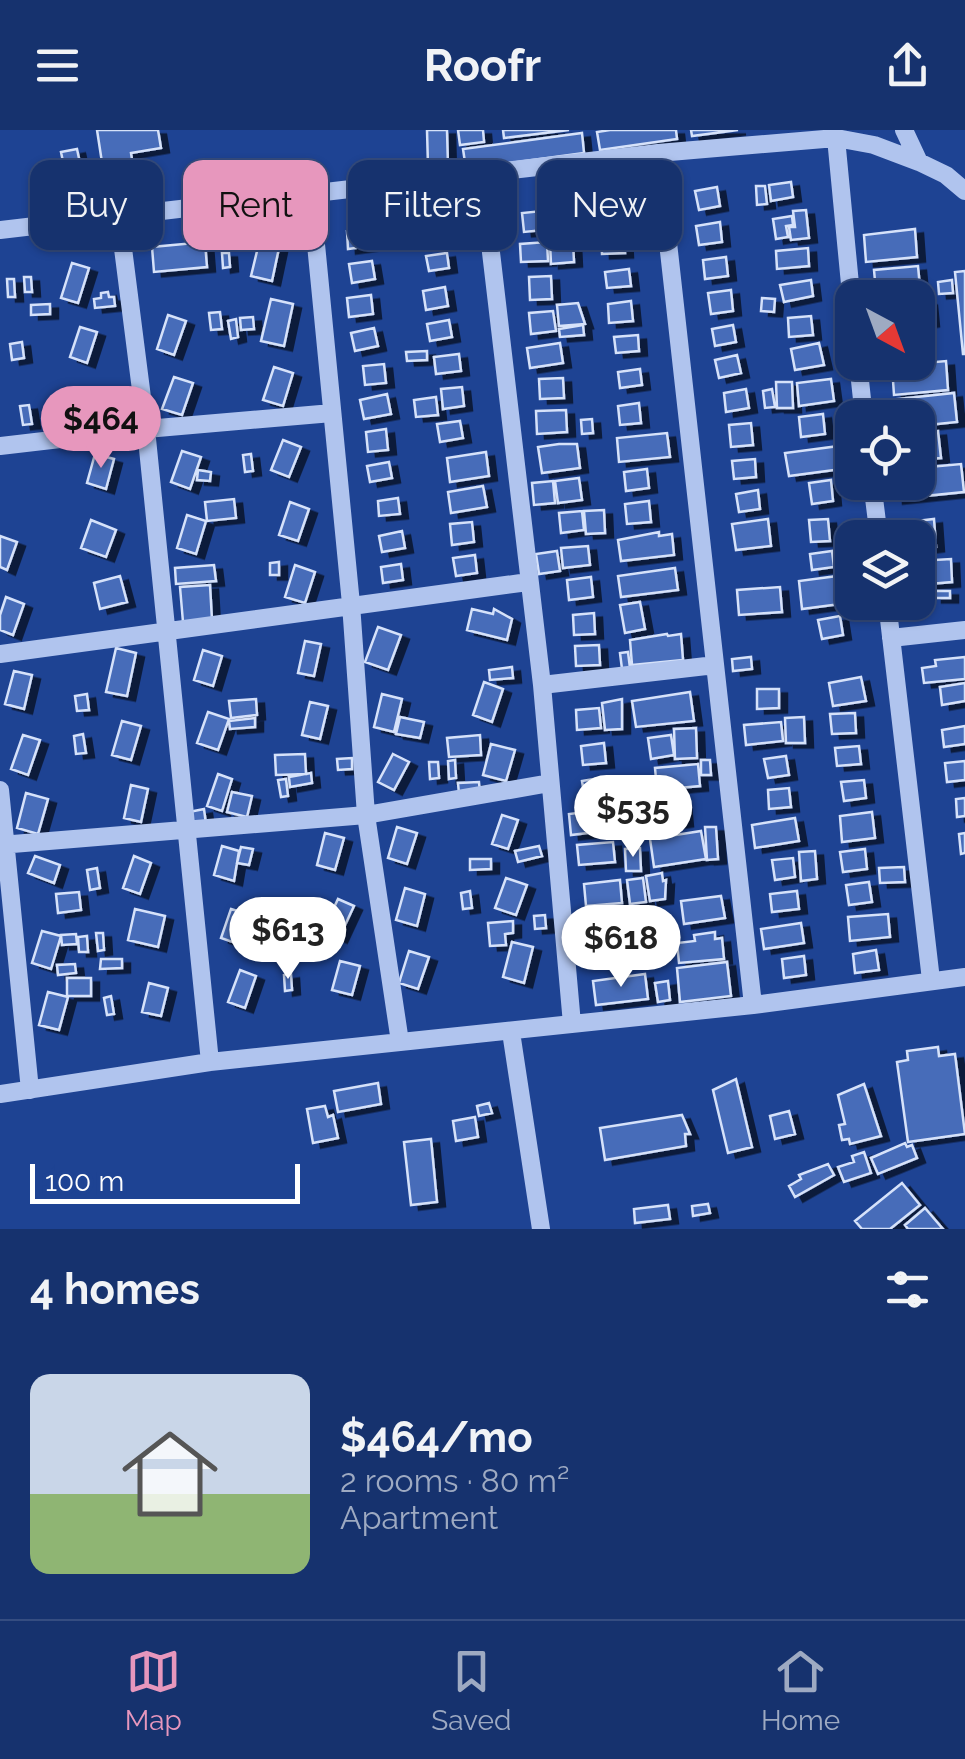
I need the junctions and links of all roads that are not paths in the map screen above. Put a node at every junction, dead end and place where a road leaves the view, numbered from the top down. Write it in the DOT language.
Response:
graph roads {
  1 [pos="904,130"];
  2 [pos="836,138"];
  3 [pos="658,153"];
  4 [pos="919,162"];
  5 [pos="517,171"];
  6 [pos="965,191"];
  7 [pos="30,227"];
  8 [pos="0,230"];
  9 [pos="122,250"];
  10 [pos="316,250"];
  11 [pos="490,250"];
  12 [pos="850,280"];
  13 [pos="332,412"];
  14 [pos="146,428"];
  15 [pos="0,446"];
  16 [pos="528,582"];
  17 [pos="351,604"];
  18 [pos="889,620"];
  19 [pos="965,630"];
  20 [pos="165,632"];
  21 [pos="891,638"];
  22 [pos="0,654"];
  23 [pos="715,665"];
  24 [pos="542,685"];
  25 [pos="550,783"];
  26 [pos="0,790"];
  27 [pos="366,815"];
  28 [pos="186,831"];
  29 [pos="3,844"];
  30 [pos="965,977"];
  31 [pos="931,980"];
  32 [pos="754,1005"];
  33 [pos="572,1024"];
  34 [pos="511,1032"];
  35 [pos="400,1042"];
  36 [pos="210,1062"];
  37 [pos="30,1090"];
  38 [pos="0,1094"];
  39 [pos="541,1229"];
  1 -- 4 [label="street"];
  2 -- 3 [label="street"];
  2 -- 4 [label="street"];
  2 -- 12 [label="street"];
  3 -- 5 [label="street"];
  3 -- 23 [label="street"];
  4 -- 6 [label="street"];
  7 -- 8 [label="street"];
  9 -- 14 [label="street"];
  10 -- 13 [label="street"];
  11 -- 16 [label="street"];
  13 -- 14 [label="street"];
  13 -- 17 [label="street"];
  14 -- 15 [label="street"];
  14 -- 20 [label="street"];
  16 -- 17 [label="street"];
  16 -- 24 [label="street"];
  17 -- 20 [label="street"];
  17 -- 27 [label="street"];
  18 -- 21 [label="street"];
  19 -- 21 [label="street"];
  20 -- 22 [label="street"];
  20 -- 28 [label="street"];
  21 -- 31 [label="street"];
  23 -- 24 [label="street"];
  23 -- 32 [label="street"];
  24 -- 25 [label="street"];
  25 -- 27 [label="street"];
  25 -- 33 [label="street"];
  26 -- 29 [label="street"];
  27 -- 28 [label="street"];
  27 -- 35 [label="street"];
  28 -- 29 [label="street"];
  28 -- 36 [label="street"];
  29 -- 37 [label="street"];
  30 -- 31 [label="street"];
  31 -- 32 [label="street"];
  32 -- 33 [label="street"];
  33 -- 34 [label="street"];
  34 -- 35 [label="street"];
  34 -- 39 [label="street"];
  35 -- 36 [label="street"];
  36 -- 37 [label="street"];
  37 -- 38 [label="street"];
}
